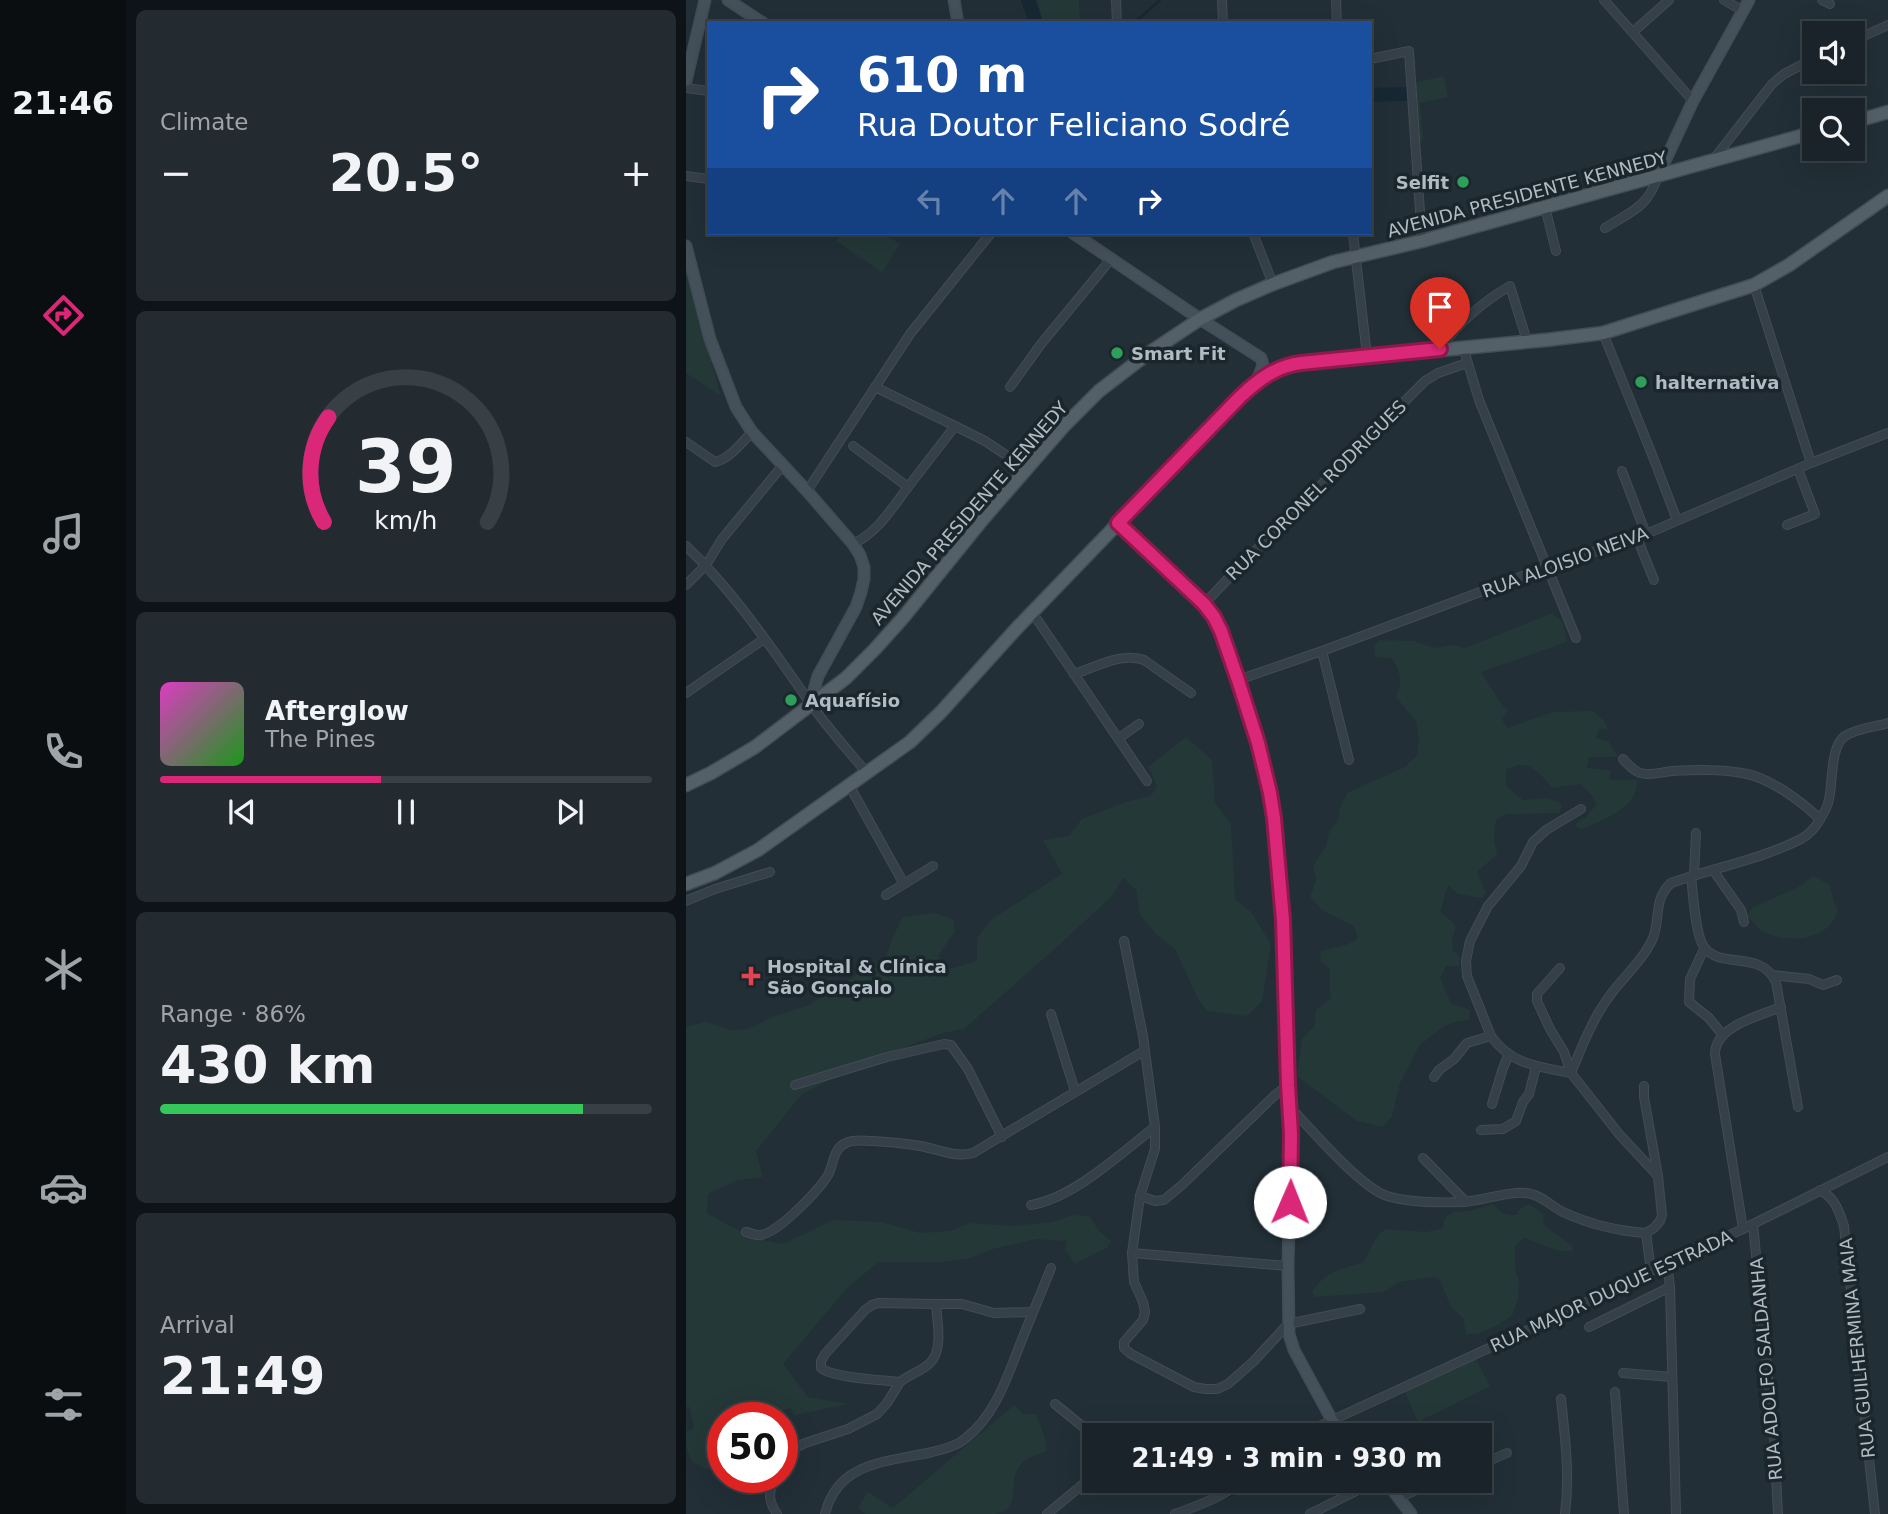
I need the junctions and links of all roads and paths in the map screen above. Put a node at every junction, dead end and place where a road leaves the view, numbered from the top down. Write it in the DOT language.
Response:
graph roads {
  1 [pos="705,0"];
  2 [pos="728,0"];
  3 [pos="954,0"];
  4 [pos="1116,0"];
  5 [pos="1222,0"];
  6 [pos="1336,0"];
  7 [pos="1604,0"];
  8 [pos="1669,0"];
  9 [pos="1724,0"];
  10 [pos="1749,0"];
  11 [pos="1743,11"];
  12 [pos="760,21"];
  13 [pos="958,21"];
  14 [pos="1117,21"];
  15 [pos="1223,21"];
  16 [pos="1337,21"];
  17 [pos="1888,25"];
  18 [pos="1633,32"];
  19 [pos="1865,36"];
  20 [pos="1372,58"];
  21 [pos="1802,65"];
  22 [pos="686,81"];
  23 [pos="686,88"];
  24 [pos="707,91"];
  25 [pos="1693,102"];
  26 [pos="1888,112"];
  27 [pos="1865,119"];
  28 [pos="1802,136"];
  29 [pos="1711,162"];
  30 [pos="1658,176"];
  31 [pos="686,177"];
  32 [pos="707,179"];
  33 [pos="1888,196"];
  34 [pos="1545,207"];
  35 [pos="1605,228"];
  36 [pos="989,235"];
  37 [pos="1076,235"];
  38 [pos="1253,235"];
  39 [pos="1353,235"];
  40 [pos="1422,241"];
  41 [pos="686,246"];
  42 [pos="1556,251"];
  43 [pos="1355,257"];
  44 [pos="1111,258"];
  45 [pos="1273,284"];
  46 [pos="1754,285"];
  47 [pos="1200,320"];
  48 [pos="1603,333"];
  49 [pos="1527,341"];
  50 [pos="1463,347"];
  51 [pos="1440,349"];
  52 [pos="1367,356"];
  53 [pos="1467,363"];
  54 [pos="1256,383"];
  55 [pos="876,387"];
  56 [pos="1010,387"];
  57 [pos="956,426"];
  58 [pos="752,432"];
  59 [pos="1888,433"];
  60 [pos="686,442"];
  61 [pos="853,446"];
  62 [pos="1811,463"];
  63 [pos="783,465"];
  64 [pos="1027,469"];
  65 [pos="1797,469"];
  66 [pos="1622,471"];
  67 [pos="908,487"];
  68 [pos="807,491"];
  69 [pos="1676,520"];
  70 [pos="1118,523"];
  71 [pos="1787,525"];
  72 [pos="1646,534"];
  73 [pos="1636,538"];
  74 [pos="853,544"];
  75 [pos="686,546"];
  76 [pos="706,565"];
  77 [pos="1547,567"];
  78 [pos="1654,580"];
  79 [pos="686,585"];
  80 [pos="1204,604"];
  81 [pos="1032,612"];
  82 [pos="1576,638"];
  83 [pos="764,639"];
  84 [pos="1322,651"];
  85 [pos="1074,674"];
  86 [pos="1238,680"];
  87 [pos="686,692"];
  88 [pos="1191,693"];
  89 [pos="812,705"];
  90 [pos="1888,723"];
  91 [pos="1139,724"];
  92 [pos="1119,738"];
  93 [pos="1623,759"];
  94 [pos="1349,760"];
  95 [pos="867,773"];
  96 [pos="1147,781"];
  97 [pos="686,785"];
  98 [pos="849,785"];
  99 [pos="1581,808"];
  100 [pos="1821,819"];
  101 [pos="1696,833"];
  102 [pos="933,866"];
  103 [pos="1713,870"];
  104 [pos="770,872"];
  105 [pos="1693,876"];
  106 [pos="686,884"];
  107 [pos="904,884"];
  108 [pos="886,894"];
  109 [pos="686,901"];
  110 [pos="1744,922"];
  111 [pos="1124,941"];
  112 [pos="1704,949"];
  113 [pos="1560,968"];
  114 [pos="1772,975"];
  115 [pos="1837,980"];
  116 [pos="1781,1007"];
  117 [pos="1051,1014"];
  118 [pos="1723,1034"];
  119 [pos="1491,1036"];
  120 [pos="1144,1051"];
  121 [pos="1509,1055"];
  122 [pos="1536,1067"];
  123 [pos="1571,1073"];
  124 [pos="1434,1077"];
  125 [pos="795,1085"];
  126 [pos="1288,1085"];
  127 [pos="1644,1086"];
  128 [pos="1075,1091"];
  129 [pos="1492,1104"];
  130 [pos="1289,1106"];
  131 [pos="1797,1107"];
  132 [pos="1156,1127"];
  133 [pos="1481,1130"];
  134 [pos="1002,1137"];
  135 [pos="1888,1157"];
  136 [pos="1423,1158"];
  137 [pos="1658,1176"];
  138 [pos="1820,1190"];
  139 [pos="1140,1196"];
  140 [pos="1466,1202"];
  141 [pos="1031,1205"];
  142 [pos="1753,1224"];
  143 [pos="1743,1229"];
  144 [pos="746,1232"];
  145 [pos="1646,1233"];
  146 [pos="1132,1253"];
  147 [pos="1667,1264"];
  148 [pos="1288,1266"];
  149 [pos="1051,1268"];
  150 [pos="1651,1270"];
  151 [pos="1670,1287"];
  152 [pos="936,1304"];
  153 [pos="1360,1309"];
  154 [pos="1032,1312"];
  155 [pos="1288,1324"];
  156 [pos="1589,1327"];
  157 [pos="1623,1373"];
  158 [pos="1672,1377"];
  159 [pos="900,1382"];
  160 [pos="1615,1392"];
  161 [pos="1561,1399"];
  162 [pos="1055,1404"];
  163 [pos="1332,1420"];
  164 [pos="1326,1423"];
  165 [pos="1335,1423"];
  166 [pos="1082,1426"];
  167 [pos="798,1446"];
  168 [pos="1507,1453"];
  169 [pos="1492,1459"];
  170 [pos="1082,1485"];
  171 [pos="769,1493"];
  172 [pos="1224,1493"];
  173 [pos="1352,1493"];
  174 [pos="1394,1493"];
  175 [pos="1410,1493"];
  176 [pos="1398,1498"];
  177 [pos="776,1514"];
  178 [pos="825,1514"];
  179 [pos="1047,1514"];
  180 [pos="1175,1514"];
  181 [pos="1310,1514"];
  182 [pos="1411,1514"];
  183 [pos="1564,1514"];
  184 [pos="1624,1514"];
  185 [pos="1676,1514"];
  186 [pos="1779,1514"];
  187 [pos="1875,1514"];
  1 -- 22 [label="main road"];
  2 -- 12 [label="main road"];
  3 -- 13 [label="main road"];
  4 -- 14 [label="street"];
  5 -- 15 [label="street"];
  6 -- 16 [label="street"];
  7 -- 18 [label="street"];
  8 -- 18 [label="street"];
  9 -- 11 [label="street"];
  10 -- 11 [label="main road"];
  11 -- 25 [label="main road"];
  17 -- 19 [label="street"];
  18 -- 25 [label="street"];
  20 -- 40 [label="street"];
  21 -- 29 [label="street"];
  23 -- 24 [label="street"];
  25 -- 30 [label="main road"];
  26 -- 27 [label="main road"];
  28 -- 29 [label="main road, AVENIDA PRESIDENTE KENNEDY"];
  29 -- 30 [label="main road, AVENIDA PRESIDENTE KENNEDY"];
  30 -- 34 [label="main road, AVENIDA PRESIDENTE KENNEDY"];
  30 -- 35 [label="street"];
  31 -- 32 [label="street"];
  33 -- 46 [label="main road"];
  34 -- 40 [label="main road, AVENIDA PRESIDENTE KENNEDY"];
  34 -- 42 [label="street"];
  36 -- 55 [label="street"];
  37 -- 44 [label="main road"];
  38 -- 45 [label="street"];
  39 -- 43 [label="street"];
  40 -- 43 [label="main road, AVENIDA PRESIDENTE KENNEDY"];
  41 -- 58 [label="main road"];
  43 -- 45 [label="main road, AVENIDA PRESIDENTE KENNEDY"];
  43 -- 52 [label="street"];
  44 -- 47 [label="main road"];
  44 -- 56 [label="street"];
  45 -- 47 [label="main road, AVENIDA PRESIDENTE KENNEDY"];
  46 -- 48 [label="main road"];
  46 -- 62 [label="street"];
  47 -- 54 [label="main road"];
  47 -- 64 [label="main road, AVENIDA PRESIDENTE KENNEDY"];
  48 -- 49 [label="main road"];
  48 -- 69 [label="street"];
  49 -- 50 [label="main road"];
  49 -- 51 [label="street"];
  50 -- 51 [label="main road"];
  50 -- 53 [label="street"];
  51 -- 52 [label="main road"];
  52 -- 54 [label="main road"];
  53 -- 77 [label="street"];
  53 -- 80 [label="street, RUA CORONEL RODRIGUES"];
  54 -- 70 [label="main road"];
  55 -- 57 [label="street"];
  55 -- 68 [label="street"];
  57 -- 64 [label="street"];
  57 -- 67 [label="street"];
  58 -- 60 [label="street"];
  58 -- 63 [label="main road"];
  59 -- 62 [label="street, RUA ALOISIO NEIVA"];
  61 -- 67 [label="street"];
  62 -- 65 [label="street, RUA ALOISIO NEIVA"];
  63 -- 68 [label="main road"];
  63 -- 76 [label="street"];
  64 -- 89 [label="main road, AVENIDA PRESIDENTE KENNEDY"];
  65 -- 69 [label="street, RUA ALOISIO NEIVA"];
  65 -- 71 [label="street"];
  66 -- 72 [label="street"];
  67 -- 74 [label="street"];
  68 -- 74 [label="main road"];
  69 -- 72 [label="street, RUA ALOISIO NEIVA"];
  70 -- 80 [label="main road"];
  70 -- 81 [label="main road"];
  72 -- 73 [label="street, RUA ALOISIO NEIVA"];
  73 -- 77 [label="street, RUA ALOISIO NEIVA"];
  73 -- 78 [label="street"];
  74 -- 89 [label="main road"];
  75 -- 76 [label="street"];
  76 -- 79 [label="street"];
  76 -- 83 [label="street"];
  77 -- 82 [label="street"];
  77 -- 84 [label="street, RUA ALOISIO NEIVA"];
  80 -- 86 [label="main road"];
  81 -- 85 [label="street"];
  81 -- 95 [label="main road"];
  83 -- 87 [label="street"];
  83 -- 89 [label="street"];
  84 -- 86 [label="street, RUA ALOISIO NEIVA"];
  84 -- 94 [label="street"];
  85 -- 88 [label="street"];
  85 -- 92 [label="street"];
  86 -- 126 [label="main road"];
  89 -- 95 [label="street"];
  89 -- 97 [label="main road, AVENIDA PRESIDENTE KENNEDY"];
  90 -- 100 [label="street"];
  91 -- 92 [label="street"];
  92 -- 96 [label="street"];
  93 -- 100 [label="street"];
  95 -- 98 [label="main road"];
  98 -- 106 [label="main road"];
  98 -- 107 [label="street"];
  99 -- 119 [label="street"];
  100 -- 103 [label="street"];
  101 -- 105 [label="street"];
  102 -- 107 [label="street"];
  103 -- 105 [label="street"];
  103 -- 110 [label="street"];
  104 -- 109 [label="street"];
  105 -- 112 [label="street"];
  105 -- 123 [label="street"];
  107 -- 108 [label="street"];
  111 -- 120 [label="street"];
  112 -- 114 [label="street"];
  112 -- 118 [label="street"];
  113 -- 123 [label="street"];
  114 -- 115 [label="street"];
  114 -- 116 [label="street"];
  116 -- 118 [label="street"];
  116 -- 131 [label="street"];
  117 -- 128 [label="street"];
  118 -- 143 [label="street"];
  119 -- 121 [label="street"];
  119 -- 124 [label="street"];
  120 -- 128 [label="street"];
  120 -- 132 [label="street"];
  121 -- 122 [label="street"];
  121 -- 129 [label="street"];
  122 -- 123 [label="street"];
  122 -- 133 [label="street"];
  123 -- 137 [label="street"];
  125 -- 134 [label="street"];
  126 -- 130 [label="main road"];
  126 -- 139 [label="street"];
  127 -- 137 [label="street"];
  128 -- 134 [label="street"];
  130 -- 140 [label="street"];
  130 -- 148 [label="main road"];
  132 -- 139 [label="street"];
  132 -- 141 [label="street"];
  134 -- 144 [label="street"];
  135 -- 138 [label="street, RUA MAJOR DUQUE ESTRADA"];
  136 -- 140 [label="street"];
  137 -- 145 [label="street"];
  138 -- 142 [label="street, RUA MAJOR DUQUE ESTRADA"];
  138 -- 187 [label="street, RUA GUILHERMINA MAIA"];
  139 -- 146 [label="street"];
  140 -- 145 [label="street"];
  142 -- 143 [label="street, RUA MAJOR DUQUE ESTRADA"];
  142 -- 186 [label="street, RUA ADOLFO SALDANHA"];
  143 -- 147 [label="street, RUA MAJOR DUQUE ESTRADA"];
  145 -- 150 [label="street"];
  146 -- 148 [label="street"];
  146 -- 155 [label="street"];
  147 -- 150 [label="street, RUA MAJOR DUQUE ESTRADA"];
  147 -- 151 [label="street"];
  148 -- 155 [label="main road"];
  149 -- 154 [label="street"];
  150 -- 163 [label="street, RUA MAJOR DUQUE ESTRADA"];
  151 -- 156 [label="street"];
  151 -- 158 [label="street"];
  152 -- 154 [label="street"];
  152 -- 159 [label="street"];
  152 -- 159 [label="street"];
  153 -- 155 [label="street"];
  154 -- 178 [label="street"];
  155 -- 163 [label="main road"];
  157 -- 158 [label="street"];
  158 -- 185 [label="street"];
  159 -- 167 [label="street"];
  160 -- 184 [label="street"];
  161 -- 183 [label="street"];
  162 -- 166 [label="street"];
  163 -- 164 [label="street, RUA MAJOR DUQUE ESTRADA"];
  163 -- 165 [label="main road"];
  168 -- 169 [label="street"];
  170 -- 179 [label="street"];
  171 -- 177 [label="street"];
  172 -- 180 [label="street"];
  173 -- 181 [label="street"];
  174 -- 176 [label="main road"];
  175 -- 176 [label="street"];
  176 -- 182 [label="main road"];
}
